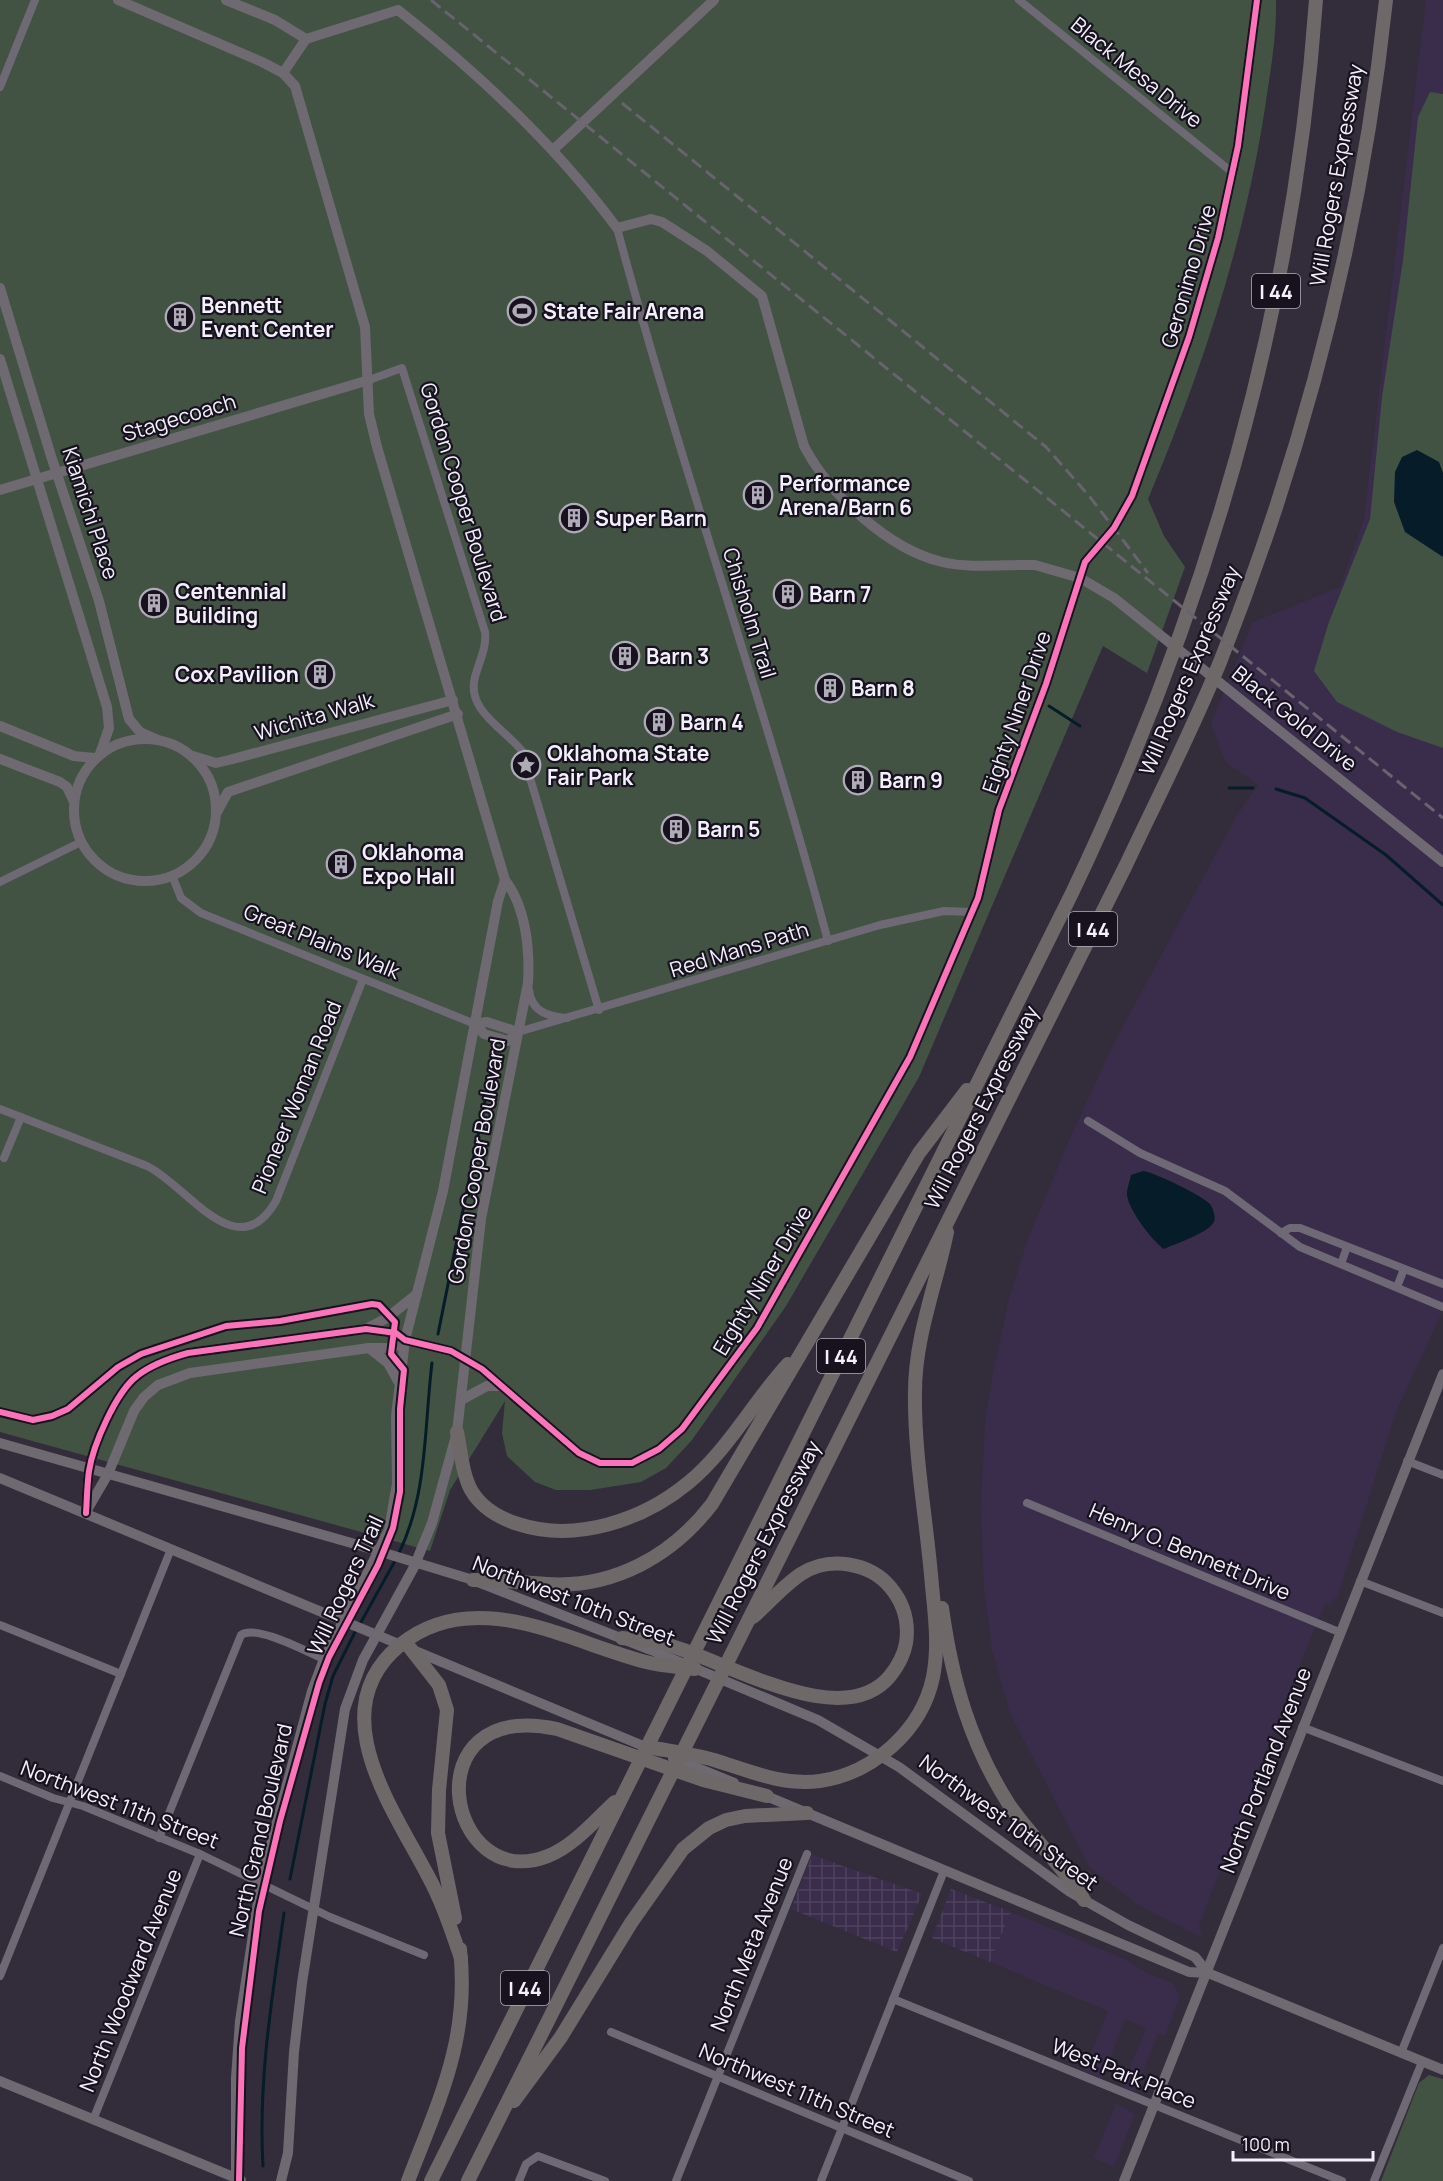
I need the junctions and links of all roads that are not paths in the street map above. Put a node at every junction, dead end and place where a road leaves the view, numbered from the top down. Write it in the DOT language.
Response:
graph roads {
  1 [pos="35,0"];
  2 [pos="118,0"];
  3 [pos="226,0"];
  4 [pos="714,0"];
  5 [pos="1019,0"];
  6 [pos="1257,0"];
  7 [pos="1316,0"];
  8 [pos="1386,0"];
  9 [pos="306,39"];
  10 [pos="283,73"];
  11 [pos="0,87"];
  12 [pos="557,151"];
  13 [pos="1233,173"];
  14 [pos="617,228"];
  15 [pos="0,288"];
  16 [pos="0,359"];
  17 [pos="369,380"];
  18 [pos="58,475"];
  19 [pos="37,479"];
  20 [pos="0,490"];
  21 [pos="1100,545"];
  22 [pos="1080,578"];
  23 [pos="453,700"];
  24 [pos="458,714"];
  25 [pos="0,726"];
  26 [pos="156,739"];
  27 [pos="187,752"];
  28 [pos="98,756"];
  29 [pos="0,759"];
  30 [pos="74,803"];
  31 [pos="216,818"];
  32 [pos="81,842"];
  33 [pos="1443,862"];
  34 [pos="172,875"];
  35 [pos="505,880"];
  36 [pos="0,882"];
  37 [pos="973,912"];
  38 [pos="828,941"];
  39 [pos="363,979"];
  40 [pos="528,983"];
  41 [pos="599,1010"];
  42 [pos="572,1018"];
  43 [pos="475,1024"];
  44 [pos="518,1032"];
  45 [pos="987,1064"];
  46 [pos="0,1109"];
  47 [pos="21,1116"];
  48 [pos="1088,1121"];
  49 [pos="4,1158"];
  50 [pos="950,1215"];
  51 [pos="1281,1233"];
  52 [pos="1347,1247"];
  53 [pos="1341,1264"];
  54 [pos="1404,1269"];
  55 [pos="1443,1284"];
  56 [pos="1397,1287"];
  57 [pos="417,1294"];
  58 [pos="1443,1307"];
  59 [pos="366,1329"];
  60 [pos="405,1340"];
  61 [pos="807,1343"];
  62 [pos="369,1348"];
  63 [pos="465,1359"];
  64 [pos="1443,1374"];
  65 [pos="399,1383"];
  66 [pos="502,1386"];
  67 [pos="461,1401"];
  68 [pos="457,1432"];
  69 [pos="0,1443"];
  70 [pos="1407,1461"];
  71 [pos="89,1469"];
  72 [pos="108,1474"];
  73 [pos="1443,1475"];
  74 [pos="0,1478"];
  75 [pos="1027,1503"];
  76 [pos="86,1513"];
  77 [pos="926,1514"];
  78 [pos="171,1549"];
  79 [pos="369,1573"];
  80 [pos="473,1580"];
  81 [pos="1360,1581"];
  82 [pos="1443,1613"];
  83 [pos="0,1624"];
  84 [pos="745,1624"];
  85 [pos="1339,1632"];
  86 [pos="622,1638"];
  87 [pos="410,1648"];
  88 [pos="651,1651"];
  89 [pos="425,1658"];
  90 [pos="324,1659"];
  91 [pos="695,1669"];
  92 [pos="121,1674"];
  93 [pos="1302,1727"];
  94 [pos="648,1747"];
  95 [pos="707,1770"];
  96 [pos="0,1776"];
  97 [pos="1443,1781"];
  98 [pos="621,1796"];
  99 [pos="767,1796"];
  100 [pos="69,1802"];
  101 [pos="807,1813"];
  102 [pos="159,1838"];
  103 [pos="200,1854"];
  104 [pos="807,1854"];
  105 [pos="944,1871"];
  106 [pos="261,1882"];
  107 [pos="1084,1900"];
  108 [pos="313,1909"];
  109 [pos="1443,1948"];
  110 [pos="424,1955"];
  111 [pos="461,1958"];
  112 [pos="1208,1972"];
  113 [pos="0,1976"];
  114 [pos="893,1999"];
  115 [pos="611,2032"];
  116 [pos="1401,2053"];
  117 [pos="1422,2062"];
  118 [pos="1443,2070"];
  119 [pos="718,2076"];
  120 [pos="0,2081"];
  121 [pos="1155,2105"];
  122 [pos="93,2120"];
  123 [pos="842,2128"];
  124 [pos="491,2132"];
  125 [pos="238,2180"];
  126 [pos="281,2181"];
  127 [pos="408,2181"];
  128 [pos="431,2181"];
  129 [pos="468,2181"];
  130 [pos="519,2181"];
  131 [pos="605,2181"];
  132 [pos="676,2181"];
  133 [pos="821,2181"];
  134 [pos="969,2181"];
  135 [pos="1124,2181"];
  136 [pos="1342,2181"];
  137 [pos="1374,2181"];
  1 -- 11 [label="street"];
  2 -- 10 [label="street"];
  3 -- 9 [label="street"];
  4 -- 12 [label="street"];
  5 -- 13 [label="street, Black Mesa Drive"];
  6 -- 13 [label="street, Geronimo Drive"];
  7 -- 45 [label="highway, Will Rogers Expressway / I 44"];
  8 -- 50 [label="highway, Will Rogers Expressway / I 44"];
  9 -- 10 [label="street"];
  9 -- 12 [label="street"];
  10 -- 17 [label="street, Gordon Cooper Boulevard"];
  12 -- 14 [label="street"];
  13 -- 21 [label="street, Geronimo Drive"];
  14 -- 22 [label="street, Black Gold Drive"];
  14 -- 38 [label="street, Chisholm Trail"];
  15 -- 18 [label="street, Kiamichi Place"];
  16 -- 19 [label="street, Kiamichi Place"];
  17 -- 18 [label="street, Stagecoach"];
  17 -- 23 [label="street, Gordon Cooper Boulevard"];
  17 -- 41 [label="street, Gordon Cooper Boulevard"];
  18 -- 19 [label="street, Stagecoach"];
  18 -- 26 [label="street, Kiamichi Place"];
  19 -- 20 [label="street, Stagecoach"];
  19 -- 28 [label="street, Kiamichi Place"];
  21 -- 22 [label="street, Eighty Niner Drive"];
  22 -- 33 [label="street, Black Gold Drive"];
  22 -- 37 [label="street, Eighty Niner Drive"];
  23 -- 24 [label="street, Gordon Cooper Boulevard"];
  23 -- 27 [label="street, Wichita Walk"];
  24 -- 31 [label="street, Wichita Walk"];
  24 -- 35 [label="street, Gordon Cooper Boulevard"];
  25 -- 28 [label="street"];
  26 -- 27 [label="street"];
  26 -- 28 [label="street"];
  27 -- 31 [label="street"];
  28 -- 30 [label="street"];
  29 -- 30 [label="street"];
  30 -- 32 [label="street"];
  31 -- 34 [label="street"];
  32 -- 34 [label="street"];
  32 -- 36 [label="street"];
  34 -- 39 [label="street, Great Plains Walk"];
  35 -- 40 [label="street, Gordon Cooper Boulevard"];
  35 -- 43 [label="street, Gordon Cooper Boulevard"];
  37 -- 38 [label="street, Red Mans Path"];
  37 -- 66 [label="street, Eighty Niner Drive"];
  38 -- 41 [label="street, Red Mans Path"];
  39 -- 43 [label="street, Great Plains Walk"];
  39 -- 47 [label="street, Pioneer Woman Road"];
  40 -- 42 [label="street"];
  40 -- 44 [label="street, Gordon Cooper Boulevard"];
  41 -- 42 [label="street, Red Mans Path"];
  42 -- 44 [label="street, Red Mans Path"];
  43 -- 44 [label="street, Great Plains Walk"];
  43 -- 57 [label="street, Gordon Cooper Boulevard"];
  44 -- 63 [label="street, Gordon Cooper Boulevard"];
  45 -- 61 [label="highway"];
  45 -- 98 [label="highway, Will Rogers Expressway / I 44"];
  46 -- 47 [label="street, Pioneer Woman Road"];
  47 -- 49 [label="street"];
  48 -- 51 [label="street"];
  50 -- 77 [label="highway"];
  50 -- 84 [label="highway, Will Rogers Expressway / I 44"];
  51 -- 52 [label="street"];
  51 -- 53 [label="street"];
  52 -- 53 [label="street"];
  52 -- 54 [label="street"];
  53 -- 56 [label="street"];
  54 -- 55 [label="street"];
  54 -- 56 [label="street"];
  56 -- 58 [label="street"];
  57 -- 59 [label="street"];
  57 -- 60 [label="street, Gordon Cooper Boulevard"];
  59 -- 60 [label="street, Eighty Niner Drive"];
  59 -- 71 [label="street, Eighty Niner Drive"];
  60 -- 62 [label="street, Eighty Niner Drive"];
  60 -- 63 [label="street, Eighty Niner Drive"];
  60 -- 65 [label="street, Gordon Cooper Boulevard"];
  61 -- 68 [label="highway"];
  61 -- 80 [label="highway"];
  62 -- 65 [label="street"];
  62 -- 72 [label="street, Eighty Niner Drive"];
  63 -- 66 [label="street, Eighty Niner Drive"];
  63 -- 67 [label="street, Gordon Cooper Boulevard"];
  64 -- 70 [label="street, North Portland Avenue"];
  65 -- 79 [label="street, Gordon Cooper Boulevard"];
  66 -- 67 [label="street"];
  67 -- 68 [label="street, Gordon Cooper Boulevard"];
  68 -- 108 [label="street, Gordon Cooper Boulevard"];
  69 -- 71 [label="street, Northwest 10th Street"];
  70 -- 73 [label="street"];
  70 -- 81 [label="street, North Portland Avenue"];
  71 -- 72 [label="street, Northwest 10th Street"];
  71 -- 76 [label="street, Eighty Niner Drive"];
  72 -- 76 [label="street, Eighty Niner Drive"];
  72 -- 80 [label="street, Northwest 10th Street"];
  74 -- 76 [label="street"];
  75 -- 85 [label="street, Henry O. Bennett Drive"];
  76 -- 78 [label="street"];
  77 -- 95 [label="highway"];
  77 -- 107 [label="highway"];
  78 -- 87 [label="street"];
  78 -- 92 [label="street"];
  79 -- 90 [label="street, North Grand Boulevard"];
  80 -- 86 [label="street, Northwest 10th Street"];
  81 -- 82 [label="street"];
  81 -- 85 [label="street, North Portland Avenue"];
  83 -- 92 [label="street"];
  84 -- 88 [label="highway"];
  84 -- 124 [label="highway, Will Rogers Expressway / I 44"];
  85 -- 93 [label="street, North Portland Avenue"];
  86 -- 88 [label="highway"];
  87 -- 89 [label="highway"];
  88 -- 91 [label="highway"];
  88 -- 111 [label="highway"];
  89 -- 94 [label="street"];
  89 -- 111 [label="highway"];
  90 -- 102 [label="street, North Woodward Avenue"];
  90 -- 106 [label="street, North Grand Boulevard"];
  91 -- 107 [label="street, Northwest 10th Street"];
  92 -- 100 [label="street"];
  93 -- 97 [label="street"];
  93 -- 112 [label="street, North Portland Avenue"];
  94 -- 95 [label="highway"];
  95 -- 98 [label="highway"];
  95 -- 99 [label="highway"];
  96 -- 100 [label="street, Northwest 11th Street"];
  98 -- 128 [label="highway, Will Rogers Expressway / I 44"];
  99 -- 101 [label="street, Northwest 10th Street"];
  100 -- 102 [label="street, Northwest 11th Street"];
  100 -- 113 [label="street"];
  101 -- 105 [label="street, Northwest 10th Street"];
  101 -- 124 [label="highway"];
  102 -- 103 [label="street, Northwest 11th Street"];
  103 -- 106 [label="street, Northwest 11th Street"];
  103 -- 122 [label="street, North Woodward Avenue"];
  104 -- 119 [label="street, North Meta Avenue"];
  105 -- 112 [label="street, Northwest 10th Street"];
  105 -- 114 [label="street"];
  106 -- 108 [label="street, Northwest 11th Street"];
  106 -- 125 [label="street, North Grand Boulevard"];
  107 -- 112 [label="street, Northwest 10th Street"];
  108 -- 110 [label="street, Northwest 11th Street"];
  108 -- 126 [label="street"];
  109 -- 116 [label="street"];
  111 -- 127 [label="highway"];
  112 -- 116 [label="street, Northwest 10th Street"];
  112 -- 121 [label="street, North Portland Avenue"];
  114 -- 121 [label="street, West Park Place"];
  114 -- 123 [label="street"];
  115 -- 119 [label="street, Northwest 11th Street"];
  116 -- 117 [label="street, Northwest 10th Street"];
  117 -- 118 [label="street, Northwest 10th Street"];
  117 -- 137 [label="street"];
  119 -- 123 [label="street, Northwest 11th Street"];
  119 -- 132 [label="street, North Meta Avenue"];
  120 -- 122 [label="street"];
  121 -- 135 [label="street, North Portland Avenue"];
  121 -- 136 [label="street, West Park Place"];
  122 -- 125 [label="street"];
  123 -- 133 [label="street"];
  123 -- 134 [label="street, Northwest 11th Street"];
  124 -- 129 [label="highway, Will Rogers Expressway / I 44"];
  130 -- 131 [label="street"];
}
